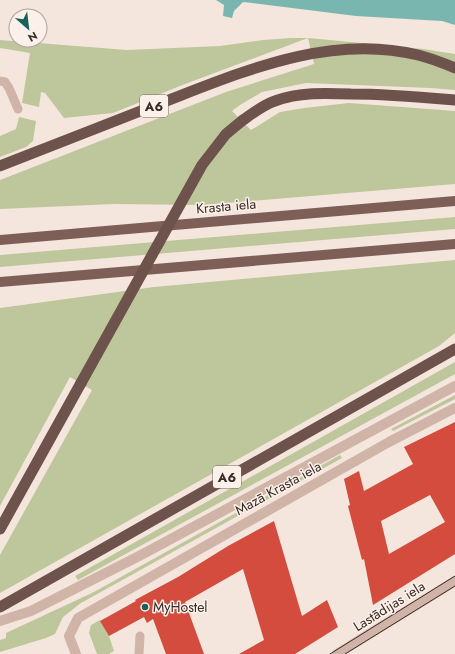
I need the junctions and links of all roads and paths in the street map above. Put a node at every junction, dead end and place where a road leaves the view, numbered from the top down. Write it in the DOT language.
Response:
graph roads {
  1 [pos="455,68"];
  2 [pos="0,81"];
  3 [pos="455,100"];
  4 [pos="18,109"];
  5 [pos="0,166"];
  6 [pos="455,201"];
  7 [pos="0,240"];
  8 [pos="455,244"];
  9 [pos="0,282"];
  10 [pos="455,349"];
  11 [pos="455,386"];
  12 [pos="455,408"];
  13 [pos="0,529"];
  14 [pos="455,581"];
  15 [pos="0,607"];
  16 [pos="0,621"];
  17 [pos="140,636"];
  18 [pos="76,654"];
  19 [pos="138,654"];
  20 [pos="337,654"];
  1 -- 5 [label="highway, A6"];
  2 -- 4 [label="lane"];
  3 -- 13 [label="highway, bridge"];
  6 -- 7 [label="main road, Krasta iela"];
  8 -- 9 [label="main road"];
  10 -- 15 [label="highway, A6"];
  11 -- 16 [label="street"];
  12 -- 18 [label="street, Mazā Krasta iela"];
  14 -- 20 [label="street, Lastādijas iela"];
  17 -- 19 [label="lane"];
}
